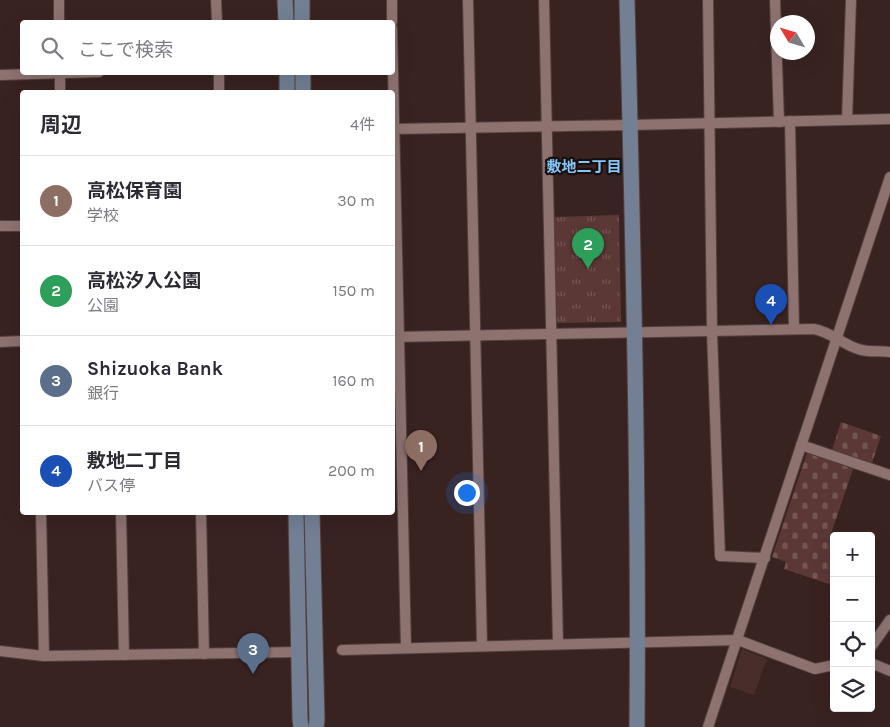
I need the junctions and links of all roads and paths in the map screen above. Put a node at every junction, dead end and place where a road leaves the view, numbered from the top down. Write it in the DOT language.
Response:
graph roads {
  1 [pos="59,0"];
  2 [pos="216,0"];
  3 [pos="285,0"];
  4 [pos="302,0"];
  5 [pos="392,0"];
  6 [pos="468,0"];
  7 [pos="544,0"];
  8 [pos="627,0"];
  9 [pos="708,0"];
  10 [pos="775,0"];
  11 [pos="851,0"];
  12 [pos="59,20"];
  13 [pos="217,20"];
  14 [pos="286,20"];
  15 [pos="302,20"];
  16 [pos="392,20"];
  17 [pos="20,74"];
  18 [pos="0,75"];
  19 [pos="60,75"];
  20 [pos="219,75"];
  21 [pos="287,75"];
  22 [pos="303,75"];
  23 [pos="393,75"];
  24 [pos="60,90"];
  25 [pos="219,90"];
  26 [pos="287,90"];
  27 [pos="303,90"];
  28 [pos="393,90"];
  29 [pos="890,119"];
  30 [pos="847,120"];
  31 [pos="790,121"];
  32 [pos="779,122"];
  33 [pos="710,123"];
  34 [pos="630,125"];
  35 [pos="546,126"];
  36 [pos="471,127"];
  37 [pos="395,129"];
  38 [pos="890,177"];
  39 [pos="0,226"];
  40 [pos="20,226"];
  41 [pos="395,233"];
  42 [pos="794,329"];
  43 [pos="712,332"];
  44 [pos="634,333"];
  45 [pos="552,335"];
  46 [pos="476,336"];
  47 [pos="396,337"];
  48 [pos="837,338"];
  49 [pos="20,341"];
  50 [pos="0,342"];
  51 [pos="890,352"];
  52 [pos="801,445"];
  53 [pos="890,475"];
  54 [pos="41,515"];
  55 [pos="121,515"];
  56 [pos="201,515"];
  57 [pos="296,515"];
  58 [pos="312,515"];
  59 [pos="765,558"];
  60 [pos="890,620"];
  61 [pos="738,640"];
  62 [pos="875,641"];
  63 [pos="558,644"];
  64 [pos="638,644"];
  65 [pos="482,646"];
  66 [pos="406,648"];
  67 [pos="342,650"];
  68 [pos="0,651"];
  69 [pos="299,652"];
  70 [pos="204,654"];
  71 [pos="124,655"];
  72 [pos="44,656"];
  73 [pos="875,665"];
  74 [pos="830,667"];
  75 [pos="890,671"];
  76 [pos="301,727"];
  77 [pos="316,727"];
  78 [pos="637,727"];
  79 [pos="708,727"];
  1 -- 12 [label="street"];
  2 -- 13 [label="street"];
  3 -- 14 [label="street"];
  4 -- 15 [label="street"];
  5 -- 16 [label="street"];
  6 -- 36 [label="street"];
  7 -- 35 [label="street"];
  8 -- 34 [label="street"];
  9 -- 33 [label="street"];
  10 -- 32 [label="street"];
  11 -- 30 [label="street"];
  17 -- 18 [label="street"];
  19 -- 24 [label="street"];
  20 -- 25 [label="street"];
  21 -- 26 [label="street"];
  22 -- 27 [label="street"];
  23 -- 28 [label="street"];
  29 -- 30 [label="street"];
  30 -- 31 [label="street"];
  31 -- 32 [label="street"];
  31 -- 42 [label="street"];
  32 -- 33 [label="street"];
  33 -- 34 [label="street"];
  33 -- 43 [label="street"];
  34 -- 35 [label="street"];
  34 -- 44 [label="street"];
  35 -- 36 [label="street"];
  35 -- 45 [label="street"];
  36 -- 37 [label="street"];
  36 -- 46 [label="street"];
  38 -- 48 [label="street"];
  39 -- 40 [label="street"];
  41 -- 47 [label="street"];
  42 -- 43 [label="street"];
  42 -- 48 [label="street"];
  43 -- 44 [label="street"];
  43 -- 59 [label="street"];
  44 -- 45 [label="street"];
  44 -- 64 [label="street"];
  45 -- 46 [label="street"];
  45 -- 63 [label="street"];
  46 -- 47 [label="street"];
  46 -- 65 [label="street"];
  47 -- 66 [label="street"];
  48 -- 51 [label="street"];
  48 -- 52 [label="street"];
  49 -- 50 [label="street"];
  52 -- 53 [label="street"];
  52 -- 59 [label="street"];
  54 -- 72 [label="street"];
  55 -- 71 [label="street"];
  56 -- 70 [label="street"];
  57 -- 69 [label="street"];
  58 -- 77 [label="street"];
  59 -- 61 [label="street"];
  60 -- 62 [label="street"];
  61 -- 64 [label="street"];
  61 -- 74 [label="street"];
  61 -- 79 [label="street"];
  63 -- 64 [label="street"];
  63 -- 65 [label="street"];
  64 -- 78 [label="street"];
  65 -- 66 [label="street"];
  66 -- 67 [label="street"];
  68 -- 72 [label="street"];
  69 -- 70 [label="street"];
  69 -- 76 [label="street"];
  70 -- 71 [label="street"];
  71 -- 72 [label="street"];
  73 -- 75 [label="street"];
}
